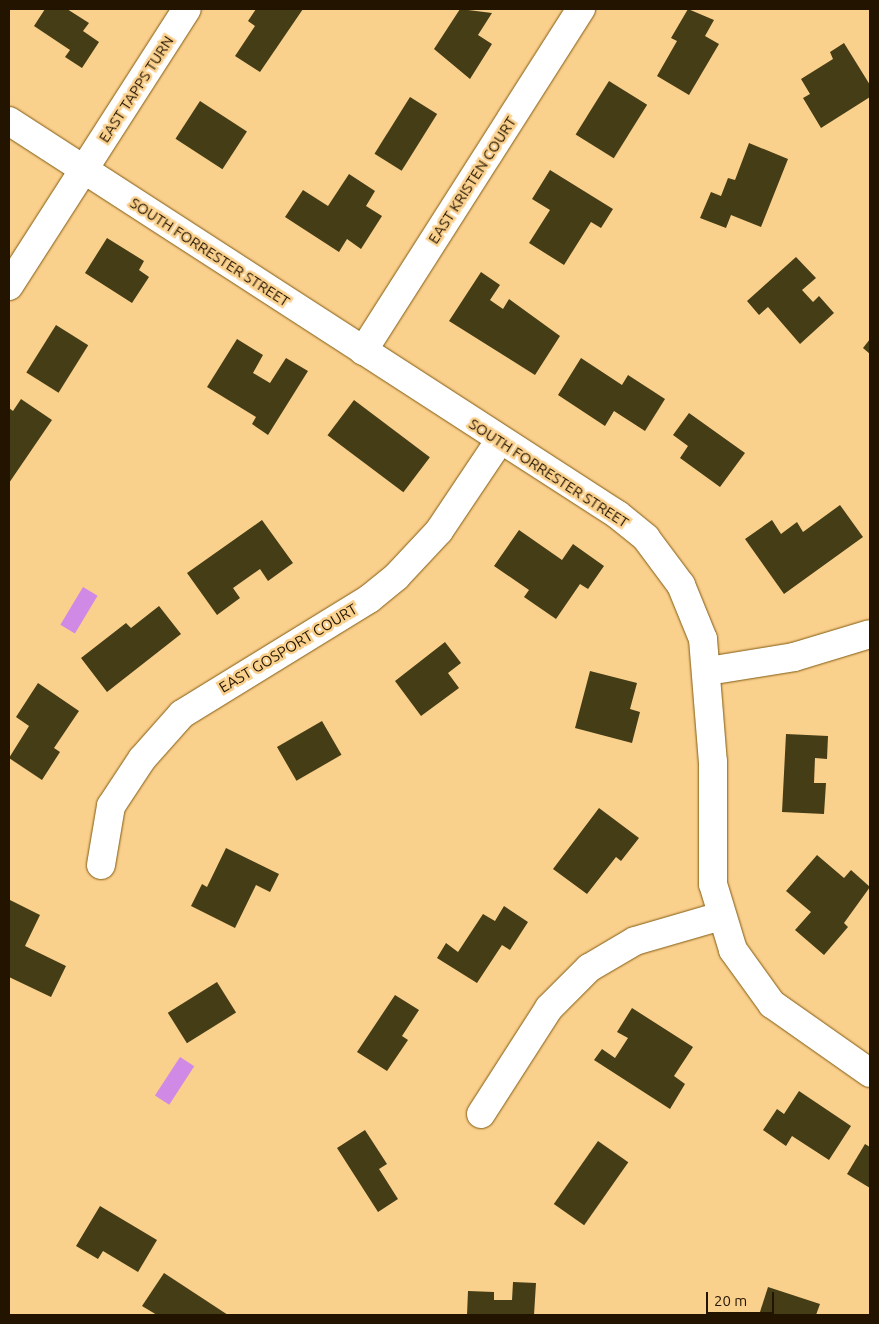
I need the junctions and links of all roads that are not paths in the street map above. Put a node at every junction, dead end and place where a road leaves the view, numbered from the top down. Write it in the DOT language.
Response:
graph roads {
  1 [pos="187,9"];
  2 [pos="581,9"];
  3 [pos="9,121"];
  4 [pos="84,169"];
  5 [pos="9,286"];
  6 [pos="363,351"];
  7 [pos="500,440"];
  8 [pos="870,634"];
  9 [pos="708,670"];
  10 [pos="102,865"];
  11 [pos="720,916"];
  12 [pos="870,1073"];
  13 [pos="481,1114"];
  1 -- 4 [label="street, EAST TAPPS TURN"];
  2 -- 6 [label="street, EAST KRISTEN COURT"];
  3 -- 4 [label="street, SOUTH FORRESTER STREET"];
  4 -- 5 [label="street, EAST TAPPS TURN"];
  4 -- 6 [label="street, SOUTH FORRESTER STREET"];
  6 -- 7 [label="street, SOUTH FORRESTER STREET"];
  7 -- 9 [label="street, SOUTH FORRESTER STREET"];
  7 -- 10 [label="street, EAST GOSPORT COURT"];
  8 -- 9 [label="street"];
  9 -- 11 [label="street, SOUTH FORRESTER STREET"];
  11 -- 12 [label="street, SOUTH FORRESTER STREET"];
  11 -- 13 [label="street"];
}
